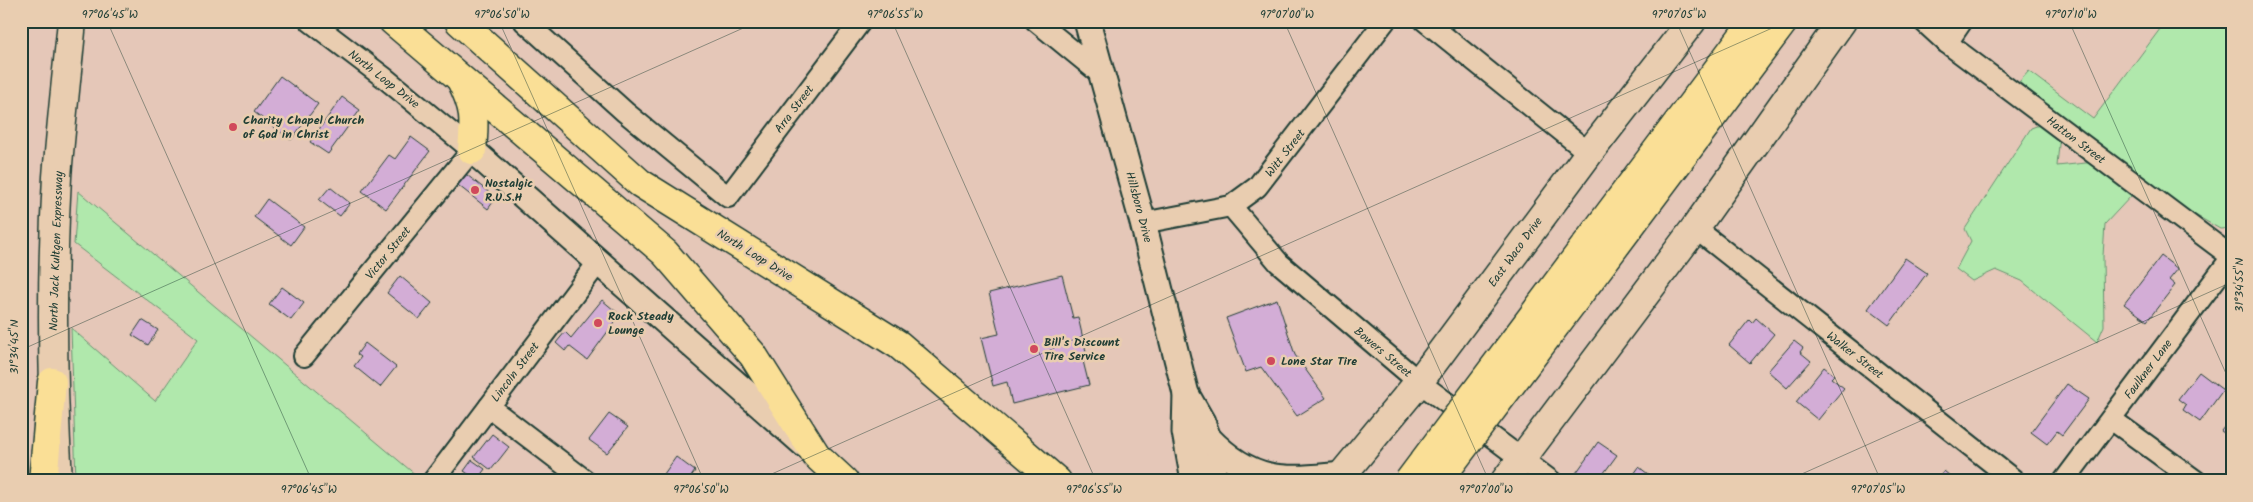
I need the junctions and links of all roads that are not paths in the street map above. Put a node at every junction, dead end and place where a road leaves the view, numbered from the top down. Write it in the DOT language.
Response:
graph roads {
  1 [pos="72,21"];
  2 [pos="310,21"];
  3 [pos="393,21"];
  4 [pos="459,21"];
  5 [pos="524,21"];
  6 [pos="861,21"];
  7 [pos="1036,21"];
  8 [pos="1087,21"];
  9 [pos="1385,21"];
  10 [pos="1424,21"];
  11 [pos="1692,21"];
  12 [pos="1754,21"];
  13 [pos="1784,21"];
  14 [pos="1842,21"];
  15 [pos="1923,21"];
  16 [pos="1962,21"];
  17 [pos="1947,43"];
  18 [pos="1102,74"];
  19 [pos="460,78"];
  20 [pos="472,150"];
  21 [pos="1589,152"];
  22 [pos="1231,206"];
  23 [pos="1143,223"];
  24 [pos="1695,228"];
  25 [pos="2232,257"];
  26 [pos="597,264"];
  27 [pos="1579,274"];
  28 [pos="304,356"];
  29 [pos="52,382"];
  30 [pos="1419,382"];
  31 [pos="1186,394"];
  32 [pos="490,407"];
  33 [pos="2110,419"];
  34 [pos="1208,438"];
  35 [pos="816,455"];
  36 [pos="1522,458"];
  37 [pos="1340,478"];
  38 [pos="43,481"];
  39 [pos="58,481"];
  40 [pos="433,481"];
  41 [pos="586,481"];
  42 [pos="844,481"];
  43 [pos="1057,481"];
  44 [pos="1194,481"];
  45 [pos="1214,481"];
  46 [pos="1408,481"];
  47 [pos="1438,481"];
  48 [pos="1505,481"];
  49 [pos="1551,481"];
  50 [pos="2014,481"];
  51 [pos="2064,481"];
  52 [pos="2196,481"];
  1 -- 29 [label="main road, North Jack Kultgen Expressway"];
  2 -- 20 [label="street, North Loop Drive"];
  3 -- 19 [label="main road, North Loop Drive"];
  4 -- 43 [label="main road, North Loop Drive"];
  5 -- 6 [label="street, Arra Street"];
  7 -- 18 [label="street"];
  8 -- 18 [label="street, Hillsboro Drive"];
  9 -- 22 [label="street, Witt Street"];
  10 -- 21 [label="street"];
  11 -- 21 [label="main road, East Waco Drive"];
  12 -- 27 [label="main road"];
  13 -- 27 [label="main road"];
  14 -- 24 [label="main road"];
  15 -- 17 [label="street, Hatton Street"];
  16 -- 17 [label="street"];
  17 -- 25 [label="street, Hatton Street"];
  18 -- 23 [label="street, Hillsboro Drive"];
  19 -- 20 [label="main road"];
  19 -- 35 [label="main road, North Loop Drive"];
  20 -- 26 [label="street, North Loop Drive"];
  20 -- 28 [label="street, Victor Street"];
  21 -- 30 [label="main road, East Waco Drive"];
  22 -- 23 [label="street, Witt Street"];
  22 -- 30 [label="street, Bowers Street"];
  23 -- 31 [label="street, Hillsboro Drive"];
  24 -- 36 [label="main road"];
  24 -- 50 [label="street, Walker Street"];
  25 -- 33 [label="street, Faulkner Lane"];
  26 -- 32 [label="street, Lincoln Street"];
  26 -- 35 [label="street, North Loop Drive"];
  27 -- 46 [label="main road, bridge"];
  27 -- 47 [label="main road, bridge"];
  29 -- 38 [label="main road"];
  29 -- 39 [label="main road, North Jack Kultgen Expressway"];
  30 -- 36 [label="street, Bowers Street"];
  30 -- 37 [label="main road, East Waco Drive"];
  31 -- 34 [label="street, Hillsboro Drive"];
  31 -- 44 [label="street, Hillsboro Drive"];
  32 -- 40 [label="street, Lincoln Street"];
  32 -- 41 [label="street"];
  33 -- 51 [label="street, Faulkner Lane"];
  33 -- 52 [label="street"];
  34 -- 37 [label="street"];
  34 -- 45 [label="street, Hillsboro Drive"];
  35 -- 42 [label="main road, North Loop Drive"];
  36 -- 48 [label="main road"];
  36 -- 49 [label="street, Bowers Street"];
}
